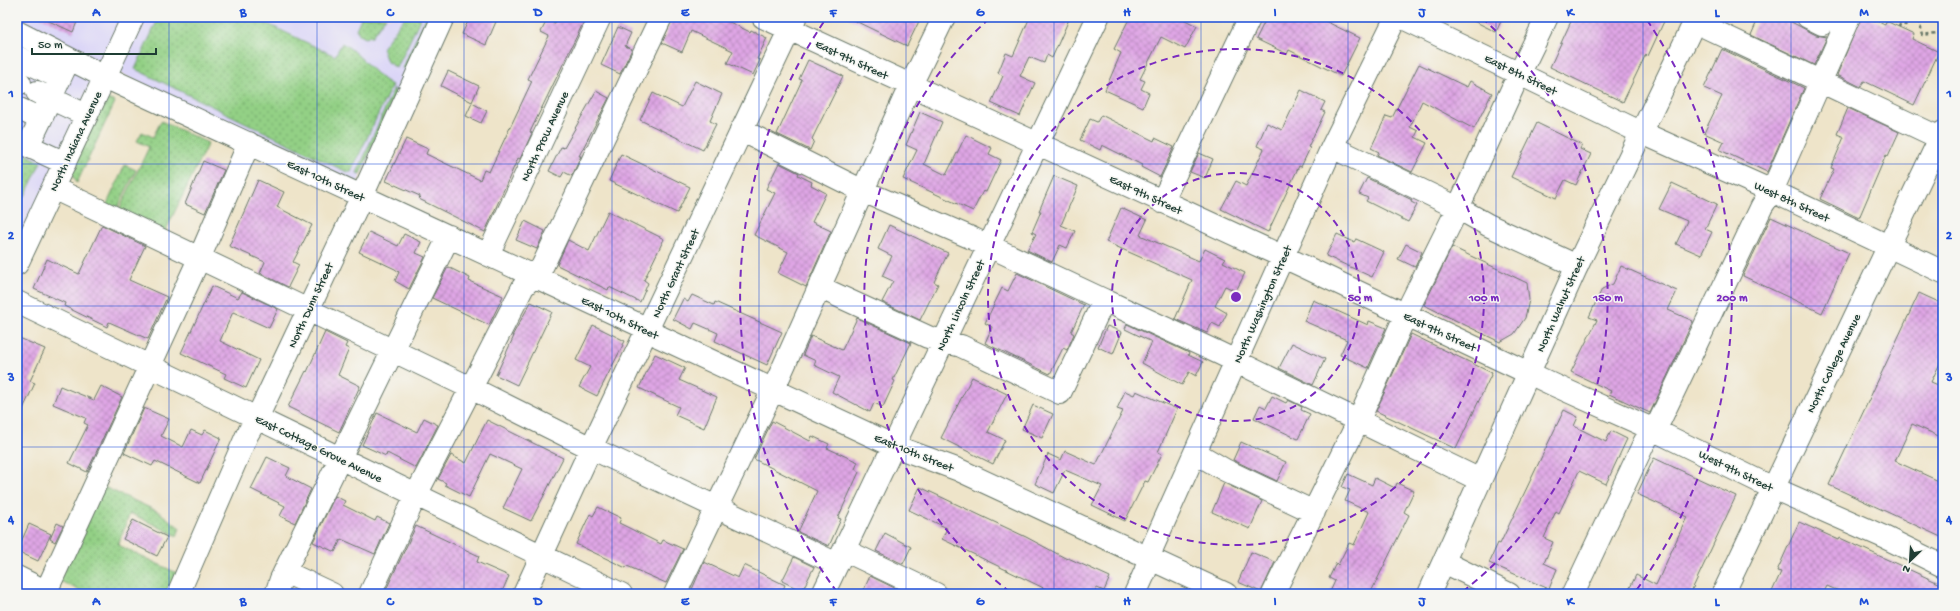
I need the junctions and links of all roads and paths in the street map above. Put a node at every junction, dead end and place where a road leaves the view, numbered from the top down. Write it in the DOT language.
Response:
graph roads {
  1 [pos="133,17"];
  2 [pos="443,17"];
  3 [pos="600,17"];
  4 [pos="660,17"];
  5 [pos="763,17"];
  6 [pos="944,17"];
  7 [pos="1098,17"];
  8 [pos="1250,17"];
  9 [pos="1396,17"];
  10 [pos="1401,17"];
  11 [pos="1547,17"];
  12 [pos="1808,17"];
  13 [pos="1825,17"];
  14 [pos="1849,17"];
  15 [pos="1895,17"];
  16 [pos="1696,19"];
  17 [pos="1901,22"];
  18 [pos="793,24"];
  19 [pos="1899,27"];
  20 [pos="1943,32"];
  21 [pos="18,37"];
  22 [pos="17,57"];
  23 [pos="64,69"];
  24 [pos="1519,73"];
  25 [pos="105,77"];
  26 [pos="1820,80"];
  27 [pos="911,86"];
  28 [pos="31,89"];
  29 [pos="17,108"];
  30 [pos="86,115"];
  31 [pos="41,119"];
  32 [pos="741,130"];
  33 [pos="1640,132"];
  34 [pos="1942,135"];
  35 [pos="249,143"];
  36 [pos="1038,143"];
  37 [pos="1332,147"];
  38 [pos="65,163"];
  39 [pos="53,188"];
  40 [pos="863,191"];
  41 [pos="1772,191"];
  42 [pos="362,196"];
  43 [pos="1162,202"];
  44 [pos="1458,208"];
  45 [pos="449,236"];
  46 [pos="989,246"];
  47 [pos="1889,246"];
  48 [pos="488,255"];
  49 [pos="1283,257"];
  50 [pos="199,259"];
  51 [pos="17,264"];
  52 [pos="1577,266"];
  53 [pos="1943,272"];
  54 [pos="533,276"];
  55 [pos="819,287"];
  56 [pos="1104,300"];
  57 [pos="17,302"];
  58 [pos="308,310"];
  59 [pos="1406,315"];
  60 [pos="648,329"];
  61 [pos="944,341"];
  62 [pos="393,351"];
  63 [pos="1237,362"];
  64 [pos="149,366"];
  65 [pos="1529,373"];
  66 [pos="471,388"];
  67 [pos="772,390"];
  68 [pos="257,418"];
  69 [pos="1358,422"];
  70 [pos="1652,429"];
  71 [pos="894,446"];
  72 [pos="591,448"];
  73 [pos="1196,453"];
  74 [pos="341,459"];
  75 [pos="1480,480"];
  76 [pos="1773,488"];
  77 [pos="416,495"];
  78 [pos="716,507"];
  79 [pos="1314,512"];
  80 [pos="542,556"];
  81 [pos="841,557"];
  82 [pos="1150,559"];
  83 [pos="1444,562"];
  84 [pos="1943,566"];
  85 [pos="285,572"];
  86 [pos="17,577"];
  87 [pos="48,593"];
  88 [pos="178,594"];
  89 [pos="276,594"];
  90 [pos="332,594"];
  91 [pos="370,594"];
  92 [pos="524,594"];
  93 [pos="621,594"];
  94 [pos="675,594"];
  95 [pos="823,594"];
  96 [pos="936,594"];
  97 [pos="1135,594"];
  98 [pos="1226,594"];
  99 [pos="1273,594"];
  100 [pos="1429,594"];
  101 [pos="1509,594"];
  102 [pos="1573,594"];
  103 [pos="1723,594"];
  1 -- 25 [label="street, North Indiana Avenue"];
  2 -- 42 [label="street, North Dunn Street"];
  3 -- 48 [label="street, North Prow Avenue"];
  4 -- 54 [label="street"];
  5 -- 18 [label="street, East 9th Street"];
  6 -- 27 [label="street"];
  7 -- 36 [label="street, North Lincoln Street"];
  8 -- 43 [label="street"];
  9 -- 37 [label="street, North Washington Street"];
  10 -- 24 [label="street, East 8th Street"];
  11 -- 24 [label="street"];
  12 -- 13 [label="street"];
  14 -- 26 [label="street"];
  15 -- 17 [label="path"];
  16 -- 26 [label="street"];
  16 -- 33 [label="street, North Walnut Street"];
  17 -- 19 [label="path"];
  17 -- 20 [label="path"];
  18 -- 27 [label="street, East 9th Street"];
  18 -- 32 [label="street, North Grant Street"];
  21 -- 23 [label="street, East 10th Street"];
  22 -- 23 [label="street"];
  23 -- 25 [label="street, East 10th Street"];
  23 -- 28 [label="street"];
  24 -- 33 [label="street, East 8th Street"];
  24 -- 44 [label="street"];
  25 -- 30 [label="street, North Indiana Avenue"];
  25 -- 35 [label="street, East 10th Street"];
  26 -- 34 [label="street"];
  26 -- 41 [label="street"];
  27 -- 36 [label="street, East 9th Street"];
  27 -- 40 [label="street"];
  28 -- 30 [label="street"];
  28 -- 31 [label="street"];
  29 -- 31 [label="street"];
  30 -- 38 [label="street, North Indiana Avenue"];
  31 -- 38 [label="street"];
  32 -- 40 [label="street"];
  32 -- 60 [label="street, North Grant Street"];
  33 -- 41 [label="street, West 8th Street"];
  33 -- 52 [label="street, North Walnut Street"];
  34 -- 47 [label="street, North College Avenue"];
  35 -- 42 [label="street, East 10th Street"];
  35 -- 50 [label="street"];
  36 -- 43 [label="street, East 9th Street"];
  36 -- 46 [label="street, North Lincoln Street"];
  37 -- 44 [label="street"];
  37 -- 49 [label="street, North Washington Street"];
  38 -- 39 [label="street, North Indiana Avenue"];
  39 -- 50 [label="street"];
  39 -- 51 [label="street, North Indiana Avenue"];
  40 -- 46 [label="street"];
  40 -- 55 [label="street"];
  41 -- 47 [label="street, West 8th Street"];
  41 -- 70 [label="street"];
  42 -- 45 [label="street, East 10th Street"];
  42 -- 58 [label="street, North Dunn Street"];
  43 -- 49 [label="street, East 9th Street"];
  44 -- 52 [label="street"];
  44 -- 59 [label="street"];
  45 -- 48 [label="street, East 10th Street"];
  45 -- 62 [label="street"];
  46 -- 56 [label="street"];
  46 -- 61 [label="street, North Lincoln Street"];
  47 -- 53 [label="street, West 8th Street"];
  47 -- 76 [label="street, North College Avenue"];
  48 -- 54 [label="street, East 10th Street"];
  49 -- 59 [label="street, East 9th Street"];
  49 -- 63 [label="street, North Washington Street"];
  50 -- 58 [label="street"];
  50 -- 64 [label="street"];
  52 -- 65 [label="street, North Walnut Street"];
  54 -- 60 [label="street, East 10th Street"];
  54 -- 66 [label="street"];
  55 -- 61 [label="street"];
  55 -- 67 [label="street"];
  56 -- 61 [label="street"];
  56 -- 63 [label="street"];
  57 -- 64 [label="street, East Cottage Grove Avenue"];
  58 -- 62 [label="street"];
  58 -- 68 [label="street, North Dunn Street"];
  59 -- 65 [label="street, East 9th Street"];
  59 -- 69 [label="street"];
  60 -- 67 [label="street, East 10th Street"];
  60 -- 72 [label="street, North Grant Street"];
  61 -- 71 [label="street, North Lincoln Street"];
  62 -- 66 [label="street"];
  62 -- 74 [label="street"];
  63 -- 69 [label="street"];
  63 -- 73 [label="street, North Washington Street"];
  64 -- 68 [label="street, East Cottage Grove Avenue"];
  64 -- 87 [label="street"];
  65 -- 70 [label="street, West 9th Street"];
  65 -- 75 [label="street, North Walnut Street"];
  66 -- 72 [label="street"];
  66 -- 77 [label="street"];
  67 -- 71 [label="street, East 10th Street"];
  67 -- 78 [label="street"];
  68 -- 74 [label="street, East Cottage Grove Avenue"];
  68 -- 88 [label="street, North Dunn Street"];
  69 -- 75 [label="street"];
  69 -- 79 [label="street"];
  70 -- 76 [label="street, West 9th Street"];
  70 -- 102 [label="street"];
  71 -- 81 [label="street, North Lincoln Street"];
  71 -- 82 [label="street, East 10th Street"];
  72 -- 78 [label="street"];
  72 -- 80 [label="street, North Grant Street"];
  73 -- 79 [label="street"];
  73 -- 82 [label="street, North Washington Street"];
  74 -- 77 [label="street, East Cottage Grove Avenue"];
  74 -- 85 [label="street"];
  75 -- 83 [label="street, North Walnut Street"];
  76 -- 84 [label="street, West 9th Street"];
  76 -- 103 [label="street, North College Avenue"];
  77 -- 80 [label="street, East Cottage Grove Avenue"];
  77 -- 91 [label="street"];
  78 -- 81 [label="street"];
  78 -- 94 [label="street"];
  79 -- 99 [label="street"];
  80 -- 92 [label="street, North Grant Street"];
  80 -- 93 [label="street, East Cottage Grove Avenue"];
  81 -- 95 [label="street, North Lincoln Street"];
  81 -- 96 [label="street"];
  82 -- 97 [label="street, North Washington Street"];
  82 -- 98 [label="street, East 10th Street"];
  83 -- 100 [label="street, North Walnut Street"];
  83 -- 101 [label="street"];
  85 -- 89 [label="street"];
  85 -- 90 [label="street"];
  86 -- 87 [label="street"];
}
